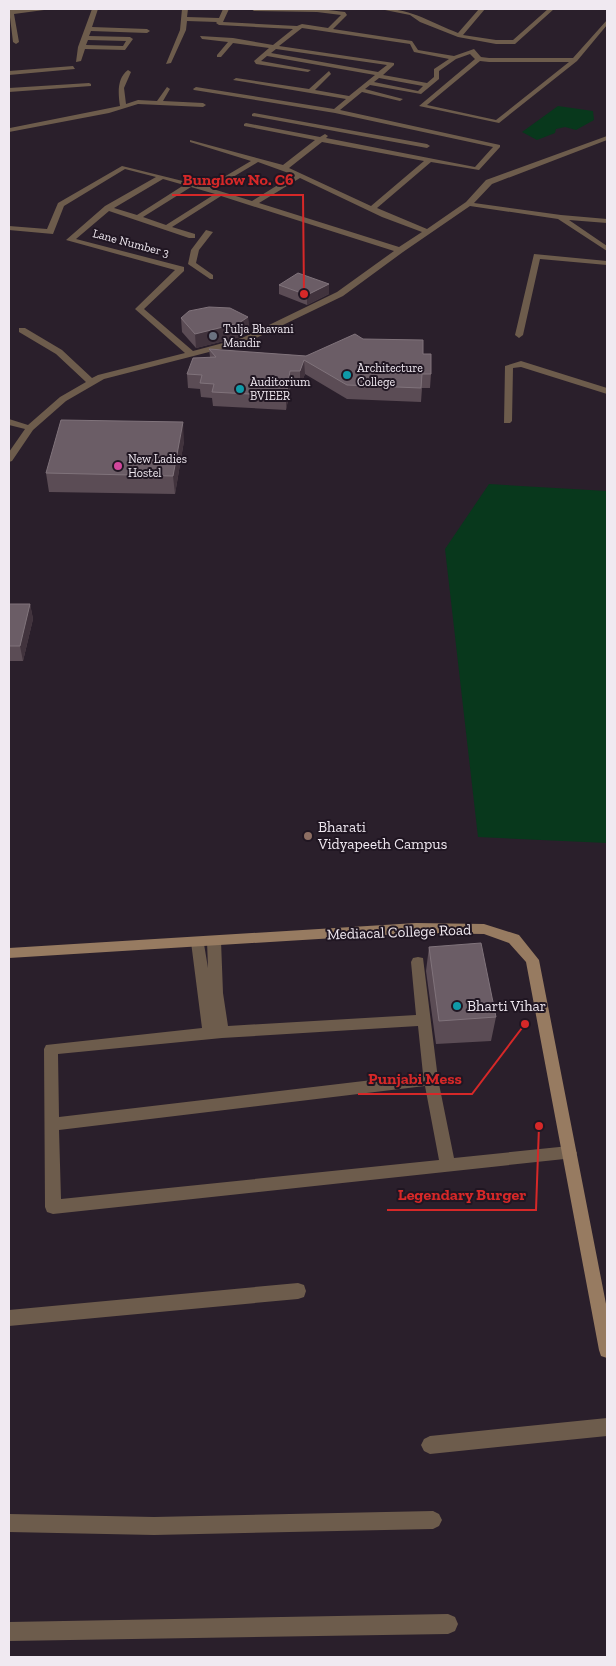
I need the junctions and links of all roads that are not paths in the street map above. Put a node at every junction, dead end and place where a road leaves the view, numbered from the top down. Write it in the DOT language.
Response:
graph roads {
  1 [pos="95,9"];
  2 [pos="185,9"];
  3 [pos="226,9"];
  4 [pos="254,9"];
  5 [pos="318,9"];
  6 [pos="383,9"];
  7 [pos="417,9"];
  8 [pos="482,9"];
  9 [pos="551,9"];
  10 [pos="10,10"];
  11 [pos="42,10"];
  12 [pos="412,14"];
  13 [pos="312,15"];
  14 [pos="184,19"];
  15 [pos="221,20"];
  16 [pos="307,20"];
  17 [pos="607,22"];
  18 [pos="300,27"];
  19 [pos="88,29"];
  20 [pos="114,30"];
  21 [pos="147,30"];
  22 [pos="329,30"];
  23 [pos="460,36"];
  24 [pos="202,37"];
  25 [pos="84,38"];
  26 [pos="110,38"];
  27 [pos="233,40"];
  28 [pos="478,40"];
  29 [pos="16,42"];
  30 [pos="276,46"];
  31 [pos="81,47"];
  32 [pos="105,47"];
  33 [pos="474,51"];
  34 [pos="9,52"];
  35 [pos="266,54"];
  36 [pos="9,56"];
  37 [pos="219,56"];
  38 [pos="454,58"];
  39 [pos="479,59"];
  40 [pos="575,60"];
  41 [pos="78,61"];
  42 [pos="168,63"];
  43 [pos="274,65"];
  44 [pos="73,68"];
  45 [pos="300,69"];
  46 [pos="267,71"];
  47 [pos="128,72"];
  48 [pos="9,73"];
  49 [pos="294,75"];
  50 [pos="378,75"];
  51 [pos="260,76"];
  52 [pos="236,80"];
  53 [pos="288,81"];
  54 [pos="253,82"];
  55 [pos="369,83"];
  56 [pos="89,85"];
  57 [pos="428,85"];
  58 [pos="282,87"];
  59 [pos="167,89"];
  60 [pos="196,89"];
  61 [pos="9,90"];
  62 [pos="360,90"];
  63 [pos="311,91"];
  64 [pos="351,98"];
  65 [pos="400,99"];
  66 [pos="159,103"];
  67 [pos="202,105"];
  68 [pos="123,107"];
  69 [pos="335,112"];
  70 [pos="254,115"];
  71 [pos="246,125"];
  72 [pos="332,128"];
  73 [pos="9,130"];
  74 [pos="607,138"];
  75 [pos="322,140"];
  76 [pos="192,141"];
  77 [pos="427,146"];
  78 [pos="257,160"];
  79 [pos="430,160"];
  80 [pos="284,168"];
  81 [pos="298,176"];
  82 [pos="162,177"];
  83 [pos="190,184"];
  84 [pos="207,190"];
  85 [pos="220,194"];
  86 [pos="253,204"];
  87 [pos="469,204"];
  88 [pos="108,208"];
  89 [pos="372,209"];
  90 [pos="139,217"];
  91 [pos="560,217"];
  92 [pos="607,221"];
  93 [pos="167,227"];
  94 [pos="9,228"];
  95 [pos="209,232"];
  96 [pos="429,232"];
  97 [pos="192,236"];
  98 [pos="607,249"];
  99 [pos="400,250"];
  100 [pos="607,263"];
  101 [pos="210,277"];
  102 [pos="22,330"];
  103 [pos="519,335"];
  104 [pos="191,354"];
  105 [pos="92,383"];
  106 [pos="607,391"];
  107 [pos="507,421"];
  108 [pos="12,423"];
  109 [pos="30,428"];
  110 [pos="9,434"];
  111 [pos="9,459"];
  112 [pos="214,940"];
  113 [pos="198,942"];
  114 [pos="9,953"];
  115 [pos="418,962"];
  116 [pos="424,1020"];
  117 [pos="216,1033"];
  118 [pos="431,1078"];
  119 [pos="52,1124"];
  120 [pos="569,1154"];
  121 [pos="448,1165"];
  122 [pos="298,1291"];
  123 [pos="9,1318"];
  124 [pos="607,1350"];
  125 [pos="607,1427"];
  126 [pos="430,1445"];
  127 [pos="433,1520"];
  128 [pos="9,1523"];
  129 [pos="448,1624"];
  130 [pos="9,1632"];
  1 -- 19 [label="street"];
  2 -- 14 [label="street"];
  3 -- 15 [label="street"];
  4 -- 5 [label="street"];
  5 -- 13 [label="street"];
  5 -- 22 [label="street"];
  6 -- 12 [label="street"];
  7 -- 12 [label="street"];
  8 -- 23 [label="street"];
  9 -- 28 [label="street"];
  10 -- 11 [label="street"];
  10 -- 29 [label="street"];
  12 -- 23 [label="street"];
  14 -- 15 [label="street"];
  14 -- 42 [label="street"];
  15 -- 18 [label="street"];
  16 -- 18 [label="street"];
  17 -- 40 [label="street"];
  18 -- 22 [label="street"];
  18 -- 30 [label="street"];
  19 -- 20 [label="street"];
  19 -- 25 [label="street"];
  20 -- 21 [label="street"];
  20 -- 26 [label="street"];
  22 -- 38 [label="street"];
  23 -- 28 [label="street"];
  24 -- 27 [label="street"];
  25 -- 26 [label="street"];
  25 -- 31 [label="street"];
  26 -- 32 [label="street"];
  26 -- 32 [label="street"];
  27 -- 30 [label="street"];
  27 -- 37 [label="street"];
  28 -- 33 [label="street"];
  30 -- 35 [label="street"];
  30 -- 50 [label="street"];
  31 -- 32 [label="street"];
  31 -- 41 [label="street"];
  33 -- 38 [label="street"];
  33 -- 39 [label="street"];
  34 -- 36 [label="street"];
  35 -- 43 [label="street"];
  35 -- 50 [label="street"];
  38 -- 57 [label="street"];
  39 -- 40 [label="street"];
  39 -- 40 [label="street"];
  43 -- 45 [label="street"];
  43 -- 46 [label="street"];
  44 -- 48 [label="street"];
  45 -- 49 [label="street"];
  45 -- 63 [label="street"];
  47 -- 68 [label="street"];
  50 -- 55 [label="street"];
  50 -- 57 [label="street"];
  51 -- 54 [label="street"];
  52 -- 54 [label="street"];
  53 -- 58 [label="street"];
  54 -- 58 [label="street"];
  55 -- 57 [label="street"];
  55 -- 62 [label="street"];
  56 -- 61 [label="street"];
  58 -- 63 [label="street"];
  59 -- 66 [label="street"];
  60 -- 69 [label="street"];
  62 -- 64 [label="street"];
  62 -- 65 [label="street"];
  63 -- 64 [label="street"];
  64 -- 69 [label="street"];
  66 -- 67 [label="street"];
  66 -- 68 [label="street"];
  68 -- 73 [label="street"];
  69 -- 79 [label="street"];
  70 -- 72 [label="street"];
  71 -- 75 [label="street"];
  72 -- 75 [label="street"];
  72 -- 77 [label="street"];
  74 -- 87 [label="street"];
  75 -- 79 [label="street"];
  75 -- 80 [label="street"];
  76 -- 78 [label="street"];
  78 -- 80 [label="street"];
  78 -- 84 [label="street"];
  79 -- 89 [label="street"];
  80 -- 81 [label="street"];
  81 -- 86 [label="street"];
  81 -- 89 [label="street"];
  82 -- 83 [label="street"];
  82 -- 88 [label="street"];
  82 -- 94 [label="street"];
  83 -- 84 [label="street"];
  83 -- 90 [label="street"];
  84 -- 85 [label="street"];
  85 -- 86 [label="street"];
  85 -- 93 [label="street"];
  86 -- 99 [label="street"];
  87 -- 91 [label="street"];
  87 -- 96 [label="street"];
  88 -- 90 [label="street"];
  88 -- 104 [label="street, Lane Number 3"];
  89 -- 96 [label="street"];
  90 -- 93 [label="street"];
  91 -- 92 [label="street"];
  91 -- 98 [label="street"];
  93 -- 97 [label="street"];
  95 -- 101 [label="street"];
  96 -- 99 [label="street"];
  99 -- 104 [label="street"];
  100 -- 103 [label="street"];
  102 -- 105 [label="street"];
  104 -- 105 [label="street"];
  105 -- 109 [label="street"];
  106 -- 107 [label="street"];
  108 -- 109 [label="street"];
  108 -- 110 [label="street"];
  109 -- 111 [label="street"];
  112 -- 113 [label="street, Mediacal College Road"];
  112 -- 117 [label="street"];
  112 -- 120 [label="street, Mediacal College Road"];
  113 -- 114 [label="street, Mediacal College Road"];
  113 -- 117 [label="street"];
  115 -- 116 [label="street"];
  116 -- 117 [label="street"];
  116 -- 118 [label="street"];
  117 -- 119 [label="street"];
  118 -- 119 [label="street"];
  118 -- 121 [label="street"];
  119 -- 121 [label="street"];
  120 -- 121 [label="street"];
  120 -- 124 [label="street, Mediacal College Road"];
  122 -- 123 [label="street"];
  125 -- 126 [label="street"];
  127 -- 128 [label="street"];
  129 -- 130 [label="street"];
}
